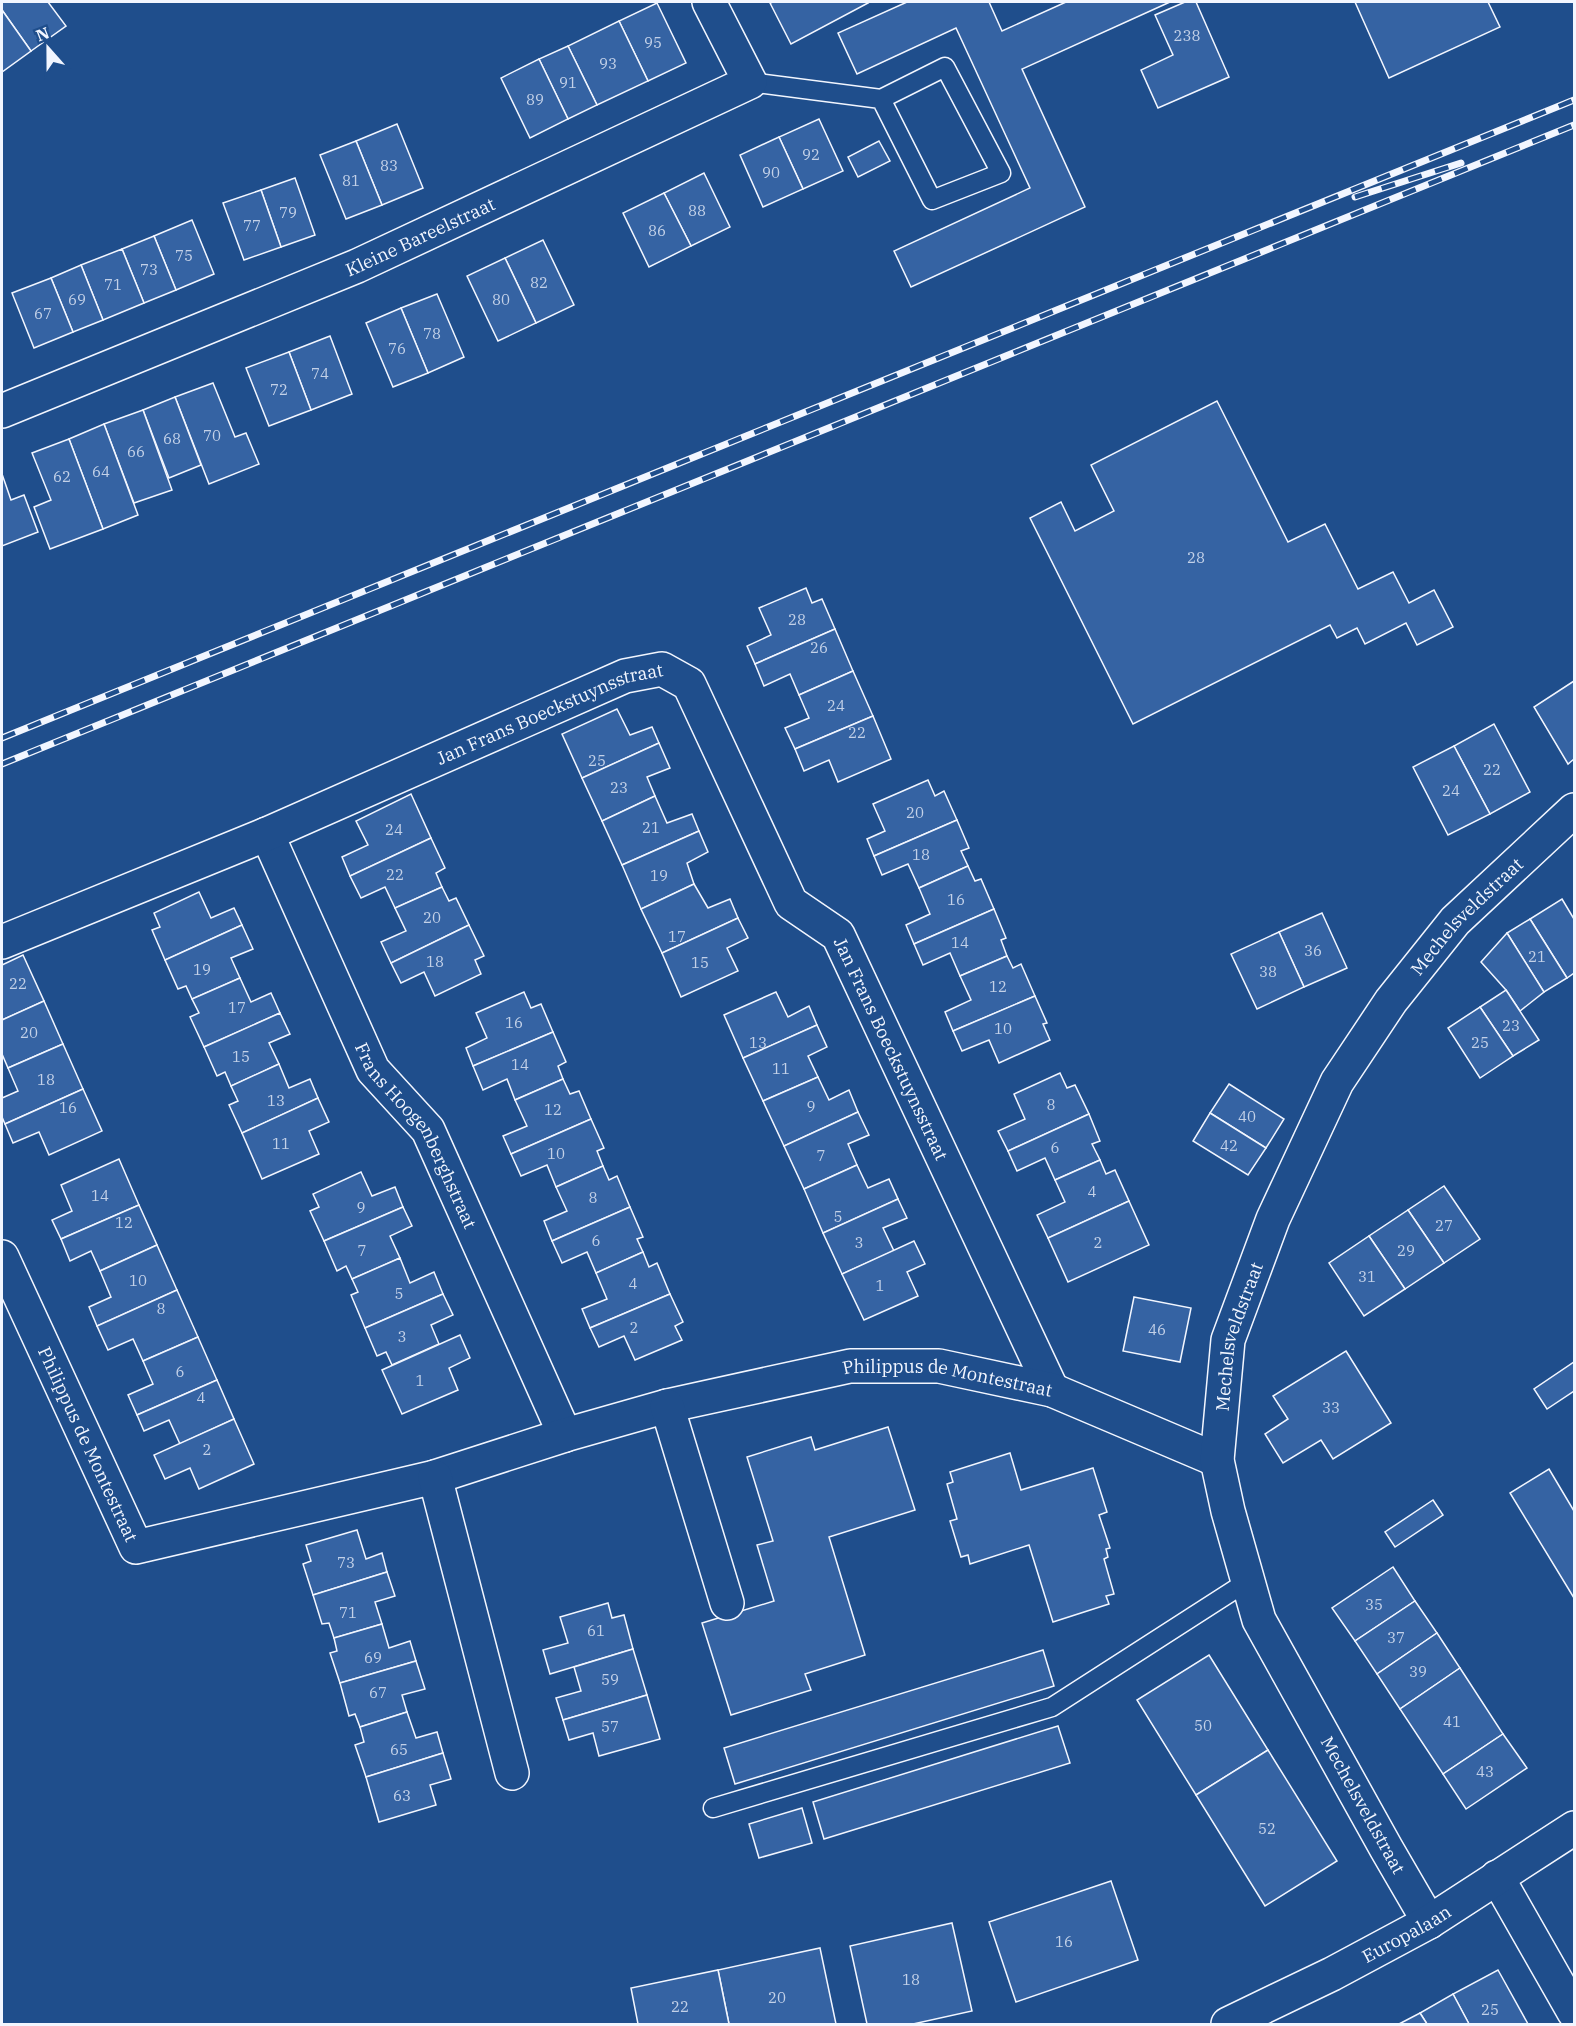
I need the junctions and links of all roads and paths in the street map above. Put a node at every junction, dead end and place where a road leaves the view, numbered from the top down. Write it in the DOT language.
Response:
graph roads {
  1 [pos="709,2"];
  2 [pos="750,82"];
  3 [pos="881,99"];
  4 [pos="2,411"];
  5 [pos="1575,810"];
  6 [pos="267,834"];
  7 [pos="2,942"];
  8 [pos="2,1257"];
  9 [pos="1052,1390"];
  10 [pos="667,1406"];
  11 [pos="565,1435"];
  12 [pos="1217,1460"];
  13 [pos="435,1477"];
  14 [pos="1248,1581"];
  15 [pos="727,1603"];
  16 [pos="512,1773"];
  17 [pos="713,1809"];
  18 [pos="1575,1828"];
  19 [pos="1497,1877"];
  20 [pos="1429,1922"];
  21 [pos="1575,2012"];
  22 [pos="1228,2025"];
  1 -- 2 [label="street"];
  2 -- 3 [label="lane"];
  2 -- 4 [label="street, Kleine Bareelstraat"];
  3 -- 3 [label="lane"];
  5 -- 12 [label="street, Mechelsveldstraat"];
  6 -- 7 [label="street, Jan Frans Boeckstuynsstraat"];
  6 -- 9 [label="street, Jan Frans Boeckstuynsstraat"];
  6 -- 11 [label="street, Frans Hoogenberghstraat"];
  8 -- 13 [label="street, Philippus de Montestraat"];
  9 -- 10 [label="street, Philippus de Montestraat"];
  9 -- 12 [label="street, Philippus de Montestraat"];
  10 -- 11 [label="street, Philippus de Montestraat"];
  10 -- 15 [label="street"];
  11 -- 13 [label="street, Philippus de Montestraat"];
  12 -- 14 [label="street, Mechelsveldstraat"];
  13 -- 16 [label="street"];
  14 -- 17 [label="lane"];
  14 -- 20 [label="street, Mechelsveldstraat"];
  18 -- 19 [label="street, Europalaan"];
  19 -- 20 [label="street, Europalaan"];
  19 -- 21 [label="street"];
  20 -- 22 [label="street, Europalaan"];
}
